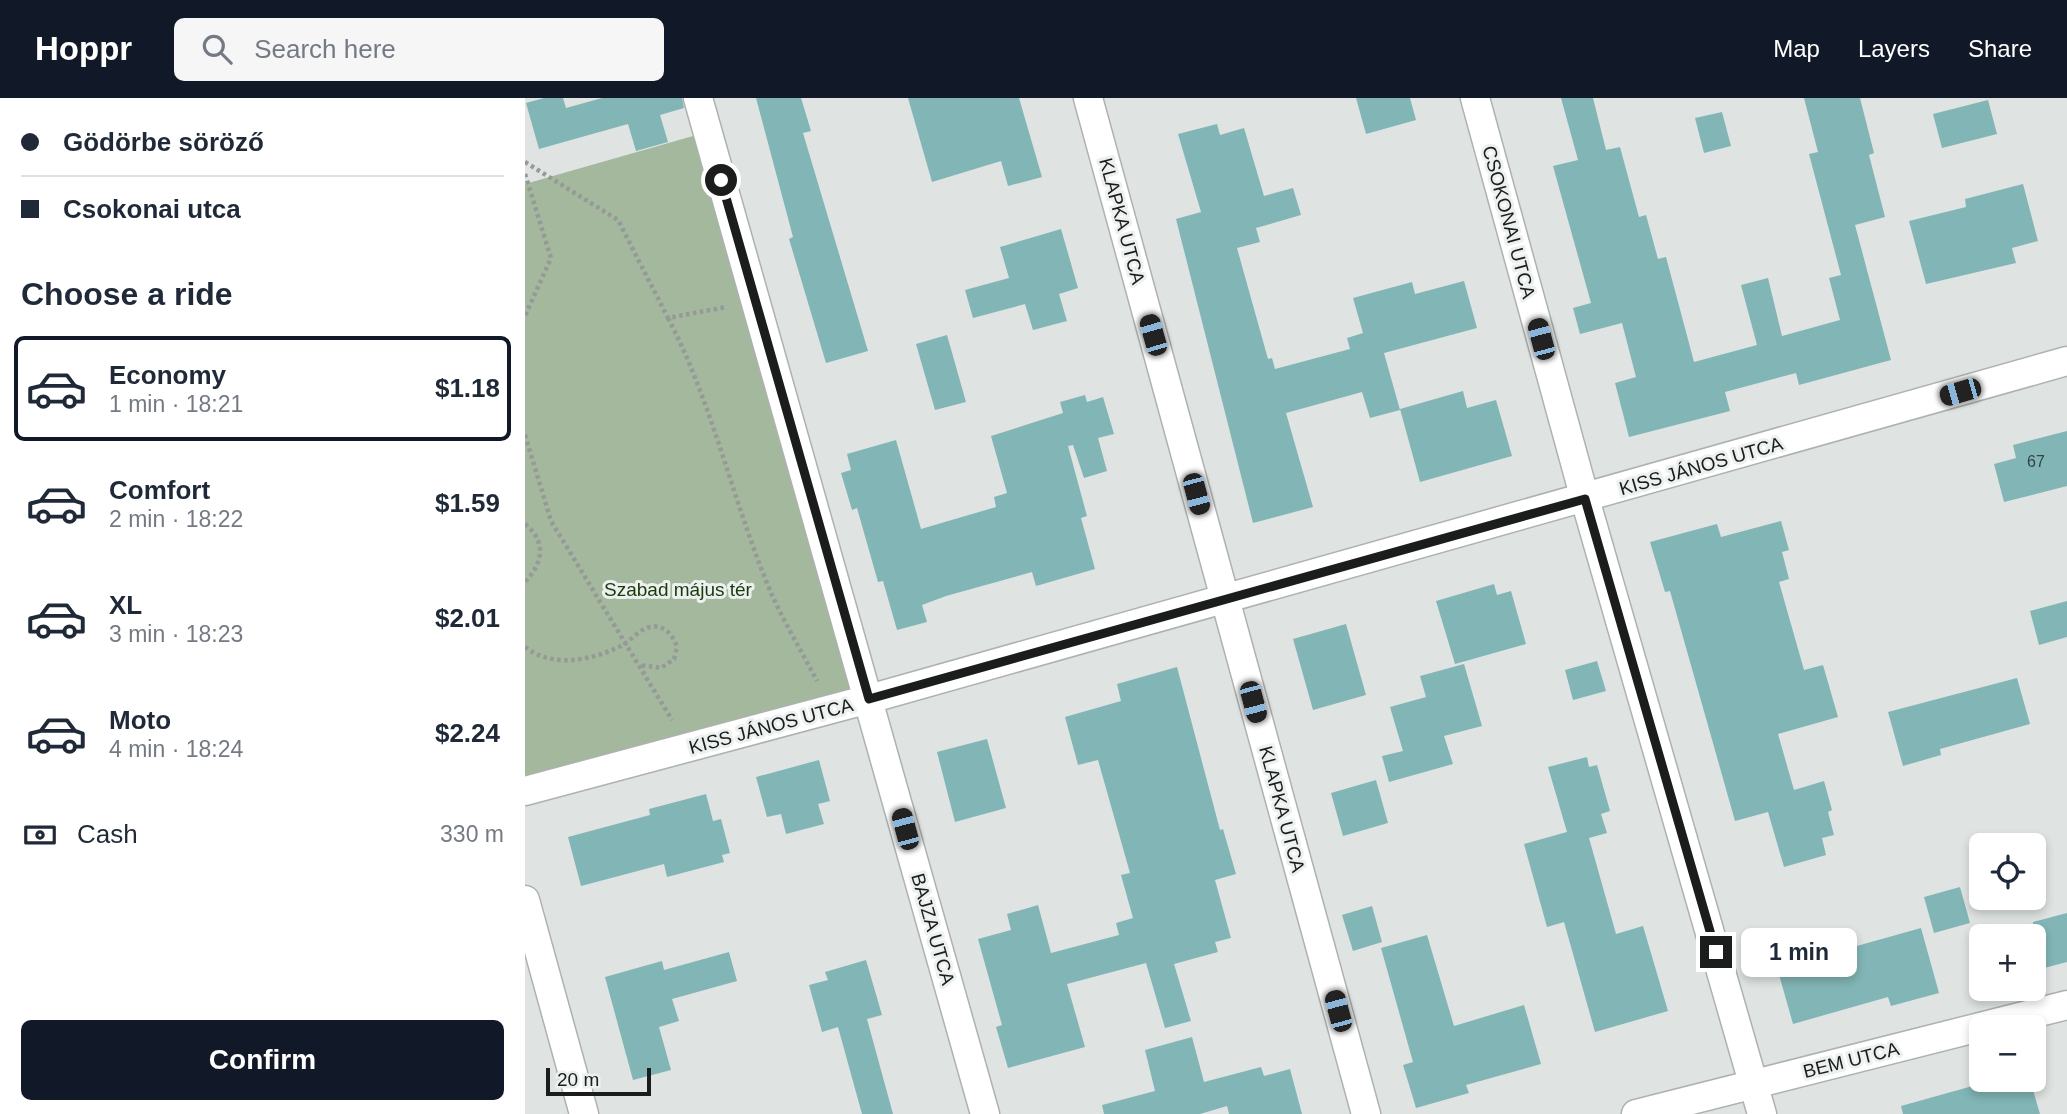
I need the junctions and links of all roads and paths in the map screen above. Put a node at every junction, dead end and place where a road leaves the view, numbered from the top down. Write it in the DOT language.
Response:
graph roads {
  1 [pos="698,98"];
  2 [pos="1088,98"];
  3 [pos="1475,98"];
  4 [pos="525,162"];
  5 [pos="525,174"];
  6 [pos="756,301"];
  7 [pos="525,316"];
  8 [pos="668,318"];
  9 [pos="2067,361"];
  10 [pos="525,435"];
  11 [pos="1585,499"];
  12 [pos="525,524"];
  13 [pos="525,582"];
  14 [pos="1225,599"];
  15 [pos="626,643"];
  16 [pos="525,647"];
  17 [pos="638,664"];
  18 [pos="869,699"];
  19 [pos="832,709"];
  20 [pos="689,748"];
  21 [pos="525,791"];
  22 [pos="525,900"];
  23 [pos="2067,1005"];
  24 [pos="1754,1085"];
  25 [pos="585,1114"];
  26 [pos="985,1114"];
  27 [pos="1366,1114"];
  28 [pos="1636,1114"];
  29 [pos="1762,1114"];
  1 -- 6 [label="street, BAJZA UTCA"];
  2 -- 14 [label="street, KLAPKA UTCA"];
  3 -- 11 [label="street, CSOKONAI UTCA"];
  4 -- 8 [label="path"];
  5 -- 7 [label="path"];
  6 -- 8 [label="path"];
  6 -- 18 [label="street, BAJZA UTCA"];
  8 -- 19 [label="path"];
  9 -- 11 [label="street, KISS JÁNOS UTCA"];
  10 -- 15 [label="path"];
  11 -- 14 [label="street, KISS JÁNOS UTCA"];
  11 -- 24 [label="street, CSOKONAI UTCA"];
  12 -- 13 [label="path"];
  14 -- 18 [label="street, KISS JÁNOS UTCA"];
  14 -- 27 [label="street, KLAPKA UTCA"];
  15 -- 16 [label="path"];
  15 -- 17 [label="path"];
  15 -- 17 [label="path"];
  17 -- 20 [label="path"];
  18 -- 19 [label="street, KISS JÁNOS UTCA"];
  18 -- 26 [label="street, BAJZA UTCA"];
  19 -- 20 [label="street, KISS JÁNOS UTCA"];
  20 -- 21 [label="street, KISS JÁNOS UTCA"];
  22 -- 25 [label="street"];
  23 -- 24 [label="street, BEM UTCA"];
  24 -- 28 [label="street, BEM UTCA"];
  24 -- 29 [label="street, CSOKONAI UTCA"];
}
